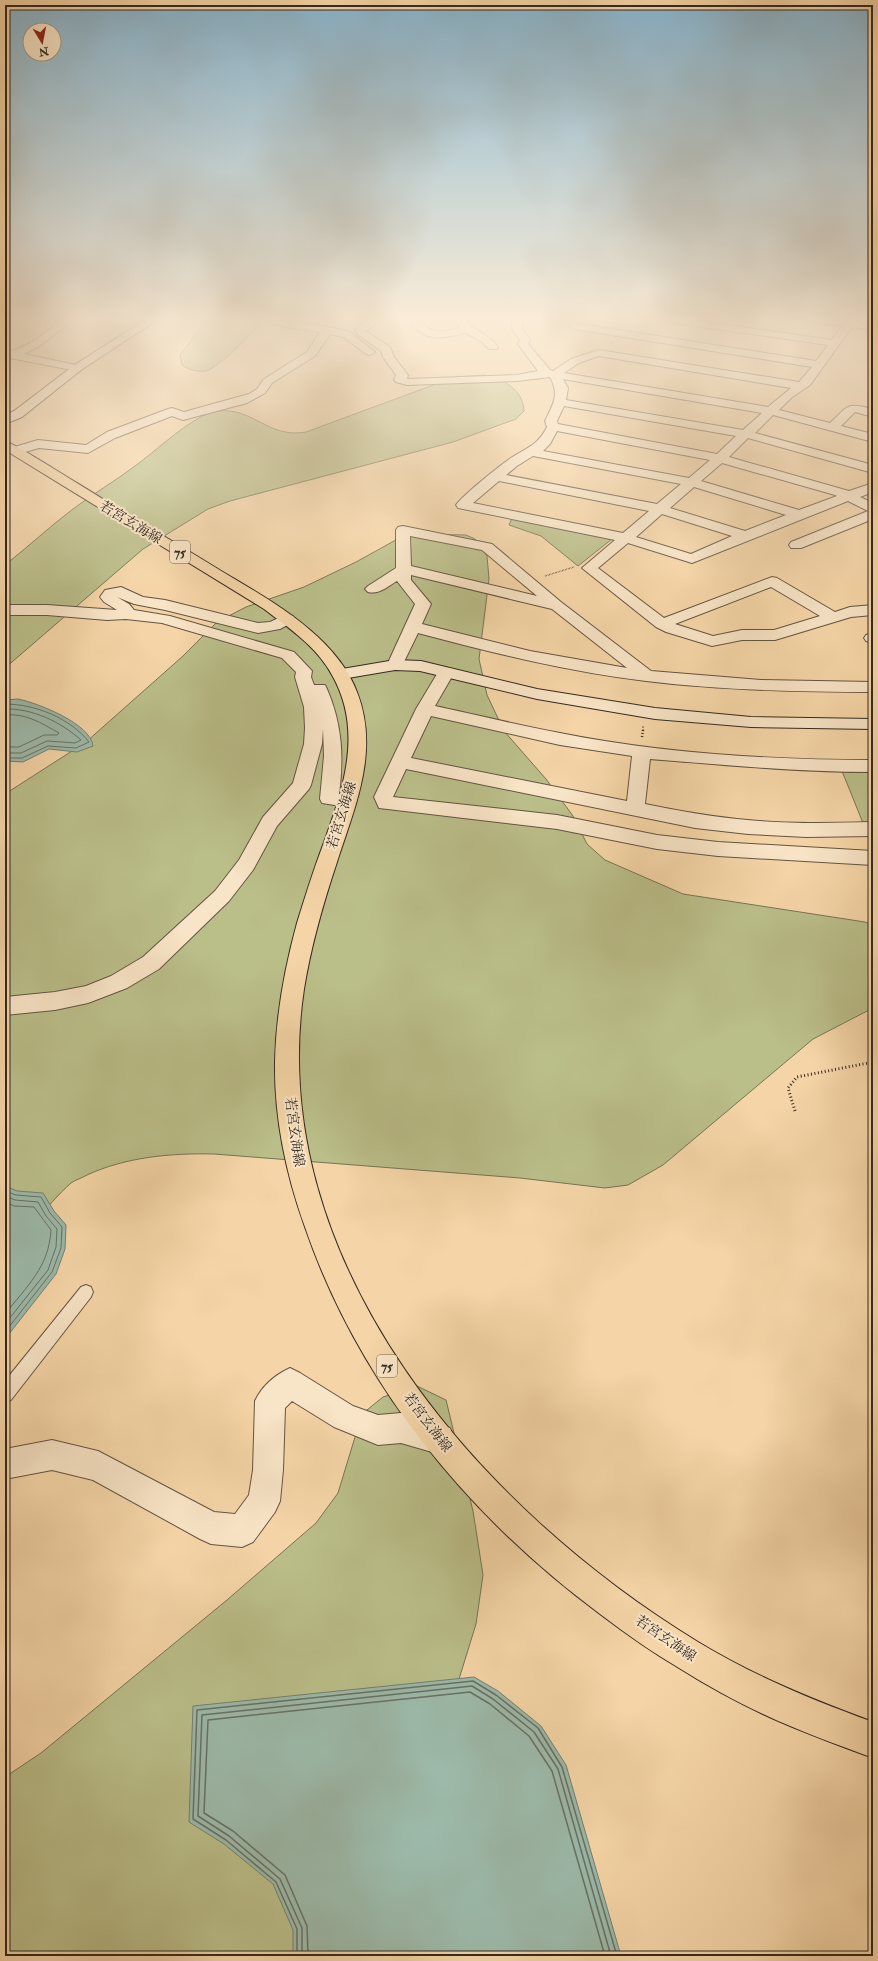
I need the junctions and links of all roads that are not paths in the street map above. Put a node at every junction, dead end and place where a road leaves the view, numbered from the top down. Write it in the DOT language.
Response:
graph roads {
  1 [pos="26,408"];
  2 [pos="215,408"];
  3 [pos="557,408"];
  4 [pos="592,408"];
  5 [pos="745,408"];
  6 [pos="776,408"];
  7 [pos="853,408"];
  8 [pos="771,412"];
  9 [pos="873,413"];
  10 [pos="5,420"];
  11 [pos="552,427"];
  12 [pos="833,427"];
  13 [pos="746,434"];
  14 [pos="873,438"];
  15 [pos="10,448"];
  16 [pos="530,452"];
  17 [pos="720,458"];
  18 [pos="873,469"];
  19 [pos="497,477"];
  20 [pos="690,482"];
  21 [pos="873,487"];
  22 [pos="850,496"];
  23 [pos="873,508"];
  24 [pos="660,509"];
  25 [pos="873,514"];
  26 [pos="800,515"];
  27 [pos="858,521"];
  28 [pos="873,529"];
  29 [pos="745,536"];
  30 [pos="626,538"];
  31 [pos="796,545"];
  32 [pos="405,569"];
  33 [pos="373,589"];
  34 [pos="556,605"];
  35 [pos="5,610"];
  36 [pos="873,610"];
  37 [pos="126,614"];
  38 [pos="833,617"];
  39 [pos="287,619"];
  40 [pos="662,624"];
  41 [pos="412,626"];
  42 [pos="395,665"];
  43 [pos="304,671"];
  44 [pos="446,673"];
  45 [pos="342,674"];
  46 [pos="646,676"];
  47 [pos="873,686"];
  48 [pos="425,709"];
  49 [pos="873,724"];
  50 [pos="642,752"];
  51 [pos="401,762"];
  52 [pos="873,766"];
  53 [pos="347,801"];
  54 [pos="635,809"];
  55 [pos="873,829"];
  56 [pos="873,858"];
  57 [pos="5,1006"];
  58 [pos="86,1292"];
  59 [pos="5,1394"];
  60 [pos="439,1439"];
  61 [pos="5,1464"];
  62 [pos="873,1740"];
  1 -- 10 [label="street"];
  2 -- 15 [label="street"];
  3 -- 11 [label="street"];
  4 -- 13 [label="street"];
  5 -- 8 [label="street"];
  6 -- 8 [label="street"];
  7 -- 9 [label="street"];
  7 -- 12 [label="street"];
  8 -- 12 [label="street"];
  8 -- 13 [label="street"];
  11 -- 16 [label="street"];
  11 -- 17 [label="street"];
  12 -- 14 [label="street"];
  13 -- 17 [label="street"];
  13 -- 18 [label="street"];
  15 -- 39 [label="main road, 若宮玄海線 / 75"];
  16 -- 19 [label="street"];
  16 -- 20 [label="street"];
  17 -- 20 [label="street"];
  17 -- 22 [label="street"];
  19 -- 24 [label="street"];
  19 -- 30 [label="street"];
  20 -- 24 [label="street"];
  20 -- 26 [label="street"];
  21 -- 22 [label="street"];
  22 -- 23 [label="street"];
  22 -- 26 [label="street"];
  24 -- 29 [label="street"];
  24 -- 30 [label="street"];
  25 -- 27 [label="street"];
  26 -- 29 [label="street"];
  27 -- 28 [label="street"];
  27 -- 31 [label="street"];
  29 -- 30 [label="street"];
  30 -- 40 [label="street"];
  32 -- 33 [label="street"];
  32 -- 34 [label="street"];
  32 -- 34 [label="street"];
  32 -- 41 [label="street"];
  34 -- 46 [label="street"];
  35 -- 37 [label="street"];
  36 -- 38 [label="street"];
  37 -- 39 [label="street"];
  37 -- 43 [label="street"];
  38 -- 40 [label="street"];
  38 -- 40 [label="street"];
  39 -- 45 [label="main road, 若宮玄海線 / 75"];
  41 -- 42 [label="street"];
  41 -- 46 [label="street"];
  42 -- 44 [label="street"];
  42 -- 45 [label="street"];
  43 -- 53 [label="street"];
  43 -- 57 [label="street"];
  44 -- 48 [label="street"];
  44 -- 49 [label="street"];
  45 -- 53 [label="main road, 若宮玄海線 / 75"];
  46 -- 47 [label="street"];
  48 -- 50 [label="street"];
  48 -- 51 [label="street"];
  50 -- 52 [label="street"];
  50 -- 54 [label="street"];
  51 -- 54 [label="street"];
  51 -- 56 [label="street"];
  53 -- 60 [label="main road, 若宮玄海線 / 75"];
  54 -- 55 [label="street"];
  58 -- 59 [label="lane"];
  60 -- 61 [label="street"];
  60 -- 62 [label="main road, 若宮玄海線 / 75"];
}
